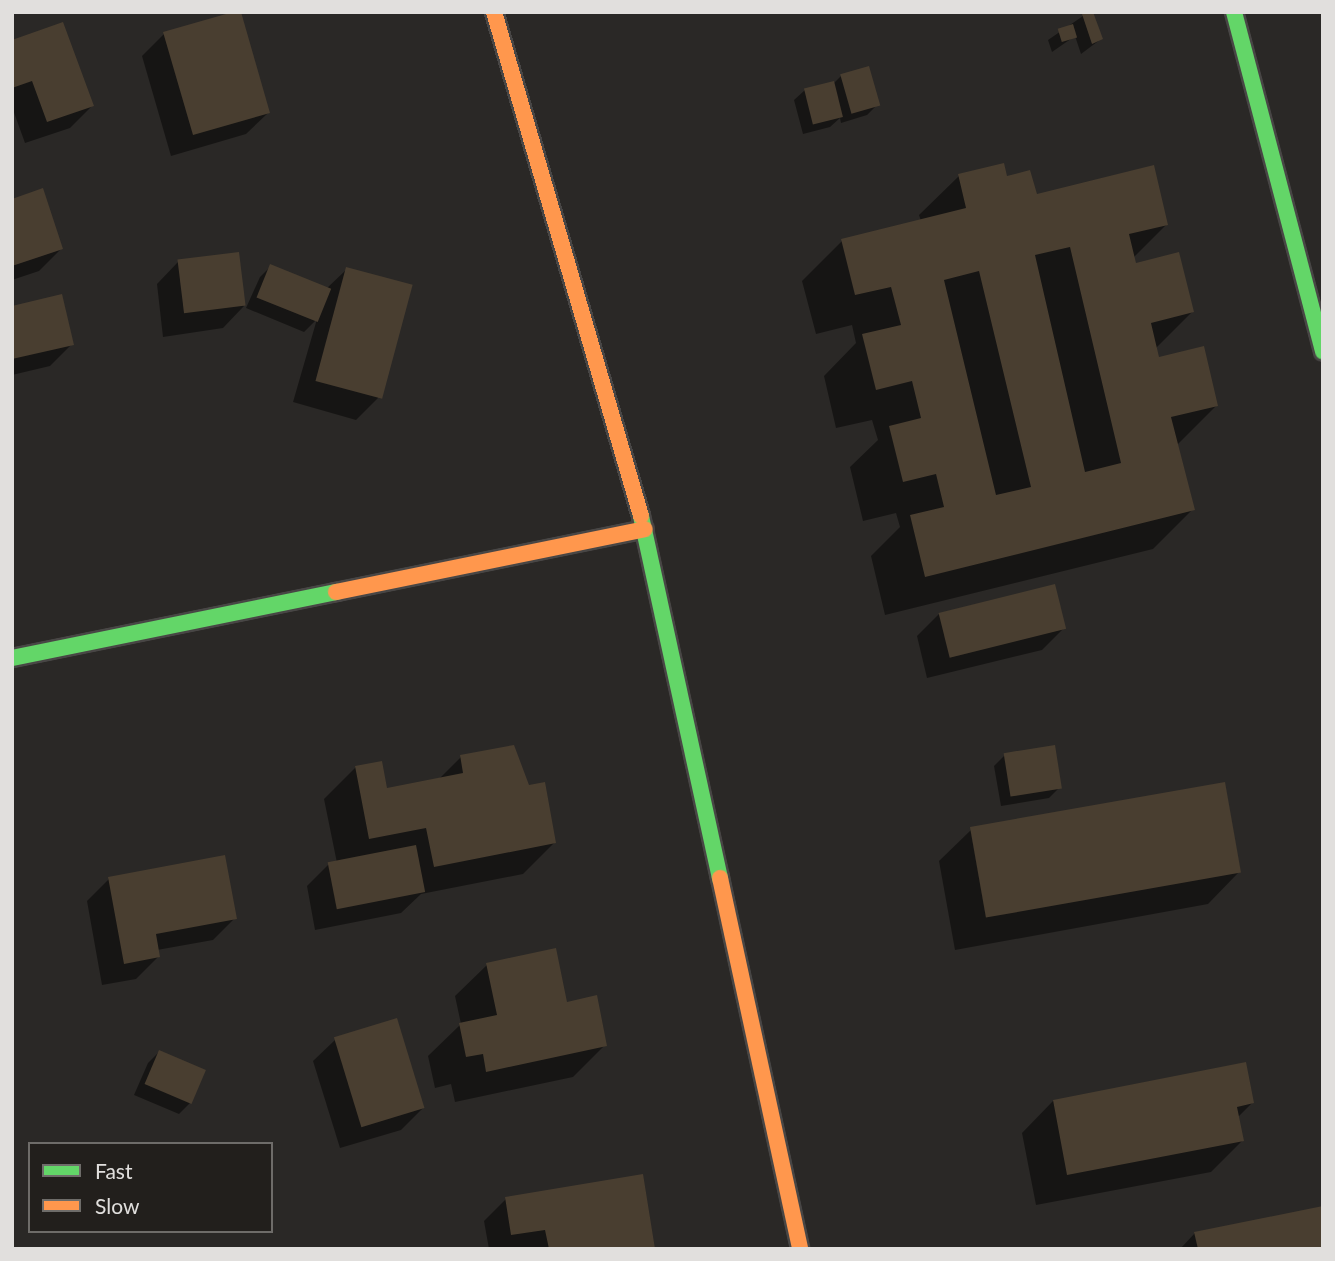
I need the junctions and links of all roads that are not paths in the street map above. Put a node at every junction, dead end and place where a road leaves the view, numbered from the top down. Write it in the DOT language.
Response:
graph roads {
  1 [pos="494,12"];
  2 [pos="1234,12"];
  3 [pos="1323,352"];
  4 [pos="645,529"];
  5 [pos="12,658"];
  6 [pos="800,1249"];
  1 -- 4 [label="street"];
  2 -- 3 [label="street"];
  4 -- 5 [label="street"];
  4 -- 6 [label="street"];
}
